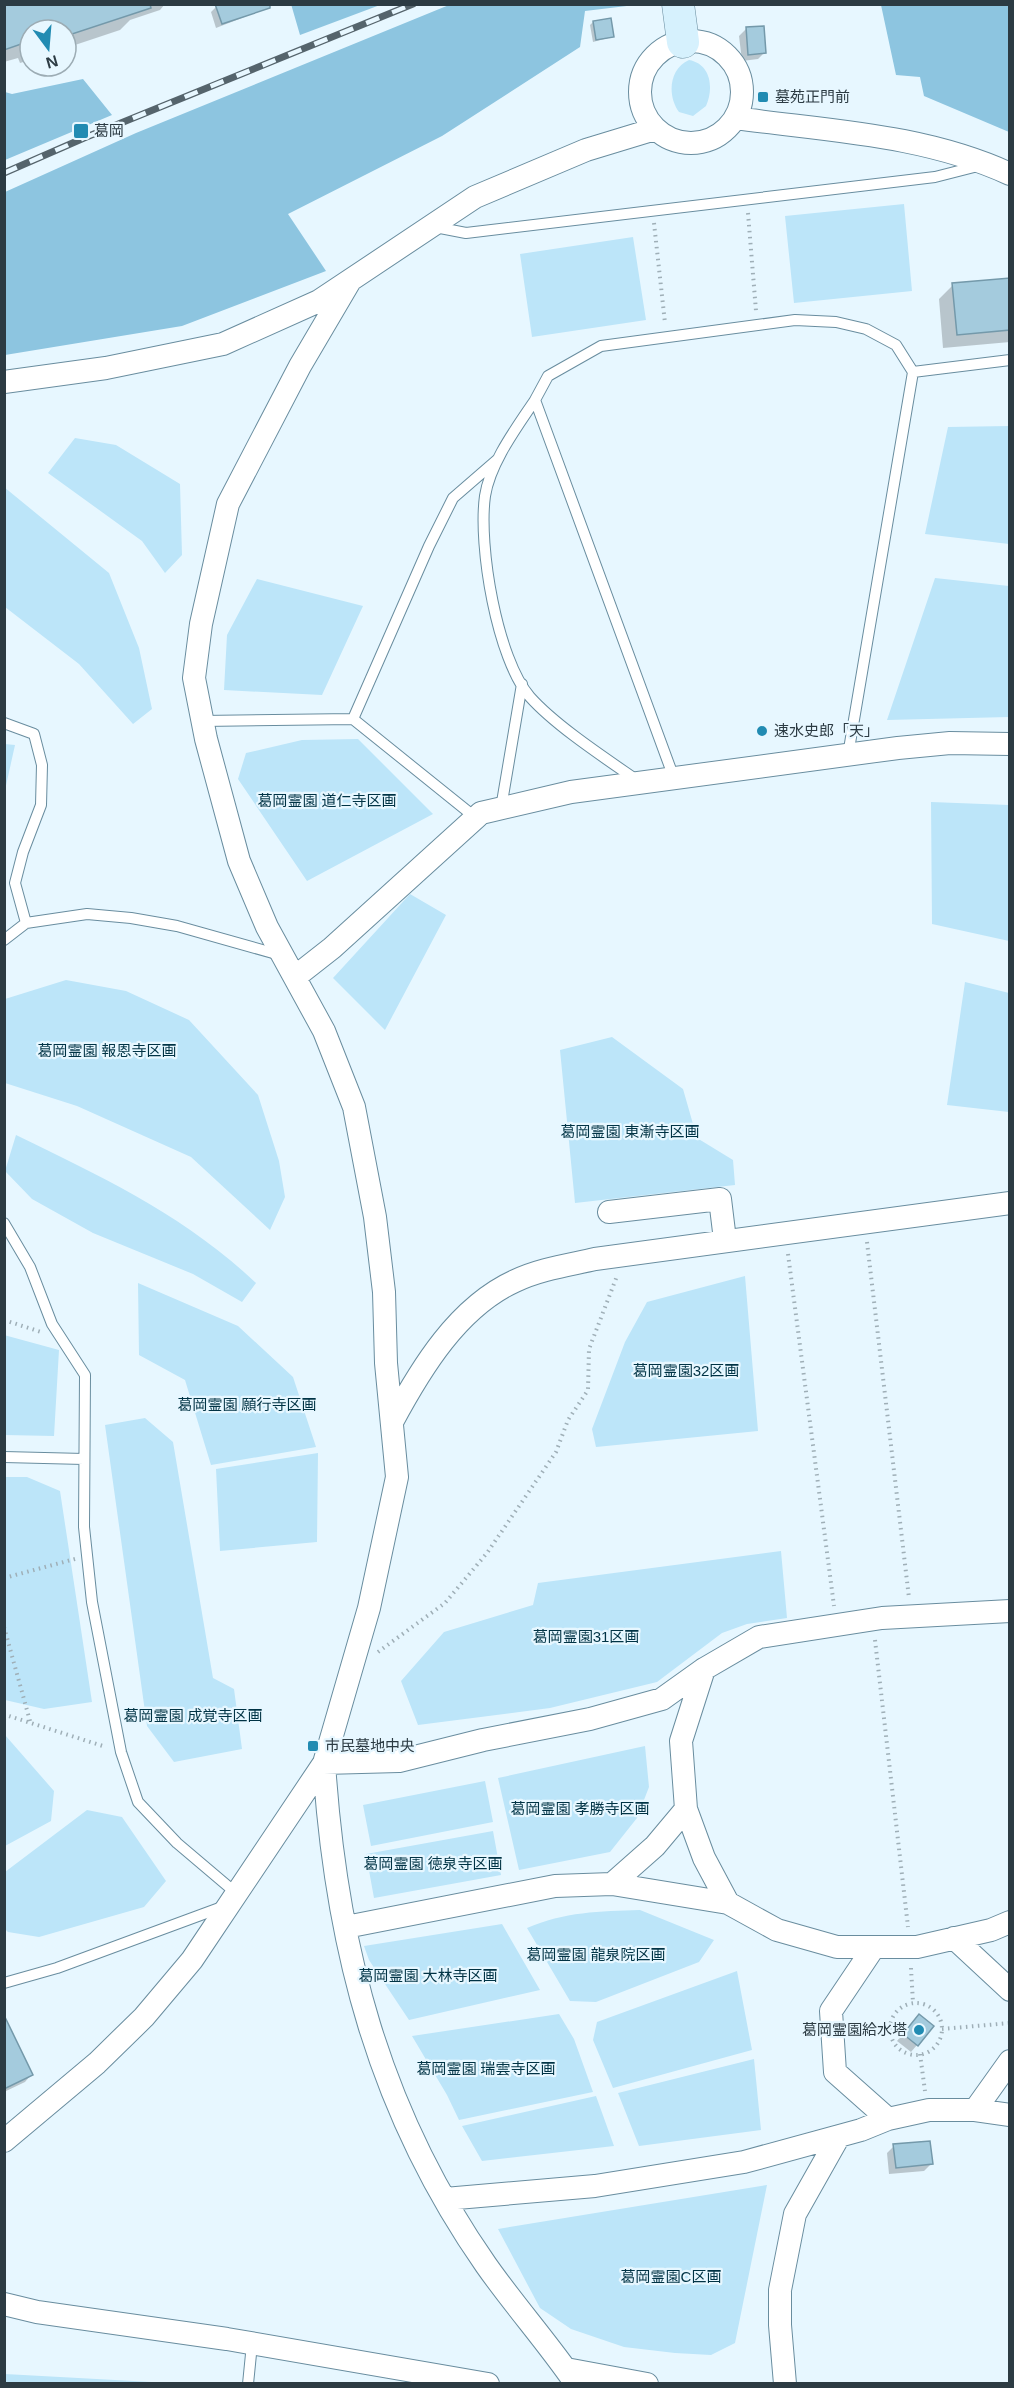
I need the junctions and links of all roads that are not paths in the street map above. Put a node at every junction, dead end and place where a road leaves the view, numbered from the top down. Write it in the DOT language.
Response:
graph roads {
  1 [pos="678,4"];
  2 [pos="683,42"];
  3 [pos="735,118"];
  4 [pos="655,129"];
  5 [pos="987,163"];
  6 [pos="1010,174"];
  7 [pos="432,226"];
  8 [pos="350,281"];
  9 [pos="1010,360"];
  10 [pos="913,372"];
  11 [pos="4,382"];
  12 [pos="535,400"];
  13 [pos="500,458"];
  14 [pos="522,684"];
  15 [pos="353,719"];
  16 [pos="202,721"];
  17 [pos="4,723"];
  18 [pos="1010,744"];
  19 [pos="848,755"];
  20 [pos="674,778"];
  21 [pos="641,783"];
  22 [pos="501,808"];
  23 [pos="476,818"];
  24 [pos="26,923"];
  25 [pos="4,940"];
  26 [pos="283,956"];
  27 [pos="294,977"];
  28 [pos="1010,1203"];
  29 [pos="609,1212"];
  30 [pos="4,1223"];
  31 [pos="725,1240"];
  32 [pos="392,1422"];
  33 [pos="4,1457"];
  34 [pos="84,1459"];
  35 [pos="1010,1611"];
  36 [pos="704,1669"];
  37 [pos="324,1763"];
  38 [pos="686,1809"];
  39 [pos="612,1884"];
  40 [pos="232,1899"];
  41 [pos="728,1903"];
  42 [pos="1010,1922"];
  43 [pos="346,1927"];
  44 [pos="954,1938"];
  45 [pos="874,1947"];
  46 [pos="4,1983"];
  47 [pos="1010,1990"];
  48 [pos="1010,2061"];
  49 [pos="975,2110"];
  50 [pos="1009,2115"];
  51 [pos="888,2119"];
  52 [pos="839,2136"];
  53 [pos="4,2141"];
  54 [pos="445,2199"];
  55 [pos="4,2304"];
  56 [pos="252,2344"];
  57 [pos="571,2376"];
  58 [pos="248,2384"];
  59 [pos="488,2384"];
  60 [pos="647,2384"];
  61 [pos="785,2384"];
  1 -- 2 [label="street"];
  2 -- 3 [label="street"];
  2 -- 4 [label="street"];
  3 -- 4 [label="street"];
  3 -- 5 [label="street"];
  4 -- 7 [label="street"];
  5 -- 6 [label="street"];
  5 -- 7 [label="lane"];
  7 -- 8 [label="street"];
  8 -- 11 [label="street"];
  8 -- 16 [label="street"];
  9 -- 10 [label="lane"];
  10 -- 12 [label="lane"];
  10 -- 19 [label="lane"];
  12 -- 13 [label="lane"];
  12 -- 20 [label="lane"];
  13 -- 14 [label="lane"];
  13 -- 15 [label="lane"];
  14 -- 21 [label="lane"];
  14 -- 22 [label="lane"];
  15 -- 16 [label="lane"];
  15 -- 23 [label="lane"];
  16 -- 26 [label="street"];
  17 -- 24 [label="lane"];
  18 -- 19 [label="street"];
  19 -- 20 [label="street"];
  20 -- 21 [label="street"];
  21 -- 22 [label="street"];
  22 -- 23 [label="street"];
  23 -- 27 [label="street"];
  24 -- 25 [label="lane"];
  24 -- 26 [label="lane"];
  26 -- 27 [label="street"];
  27 -- 32 [label="street"];
  28 -- 31 [label="street"];
  29 -- 31 [label="street"];
  30 -- 34 [label="lane"];
  31 -- 32 [label="street"];
  32 -- 37 [label="street"];
  33 -- 34 [label="lane"];
  34 -- 40 [label="lane"];
  35 -- 36 [label="street"];
  36 -- 37 [label="street"];
  36 -- 38 [label="street"];
  37 -- 40 [label="street"];
  37 -- 43 [label="street"];
  38 -- 39 [label="street"];
  38 -- 41 [label="street"];
  39 -- 41 [label="street"];
  39 -- 43 [label="street"];
  40 -- 46 [label="lane"];
  40 -- 53 [label="street"];
  41 -- 45 [label="street"];
  42 -- 44 [label="street"];
  43 -- 54 [label="street"];
  44 -- 45 [label="street"];
  44 -- 47 [label="street"];
  45 -- 51 [label="street"];
  48 -- 49 [label="street"];
  49 -- 50 [label="street"];
  49 -- 51 [label="street"];
  51 -- 52 [label="street"];
  52 -- 54 [label="street"];
  52 -- 61 [label="street"];
  54 -- 57 [label="street"];
  55 -- 56 [label="street"];
  56 -- 58 [label="lane"];
  56 -- 59 [label="street"];
  57 -- 60 [label="street"];
}
